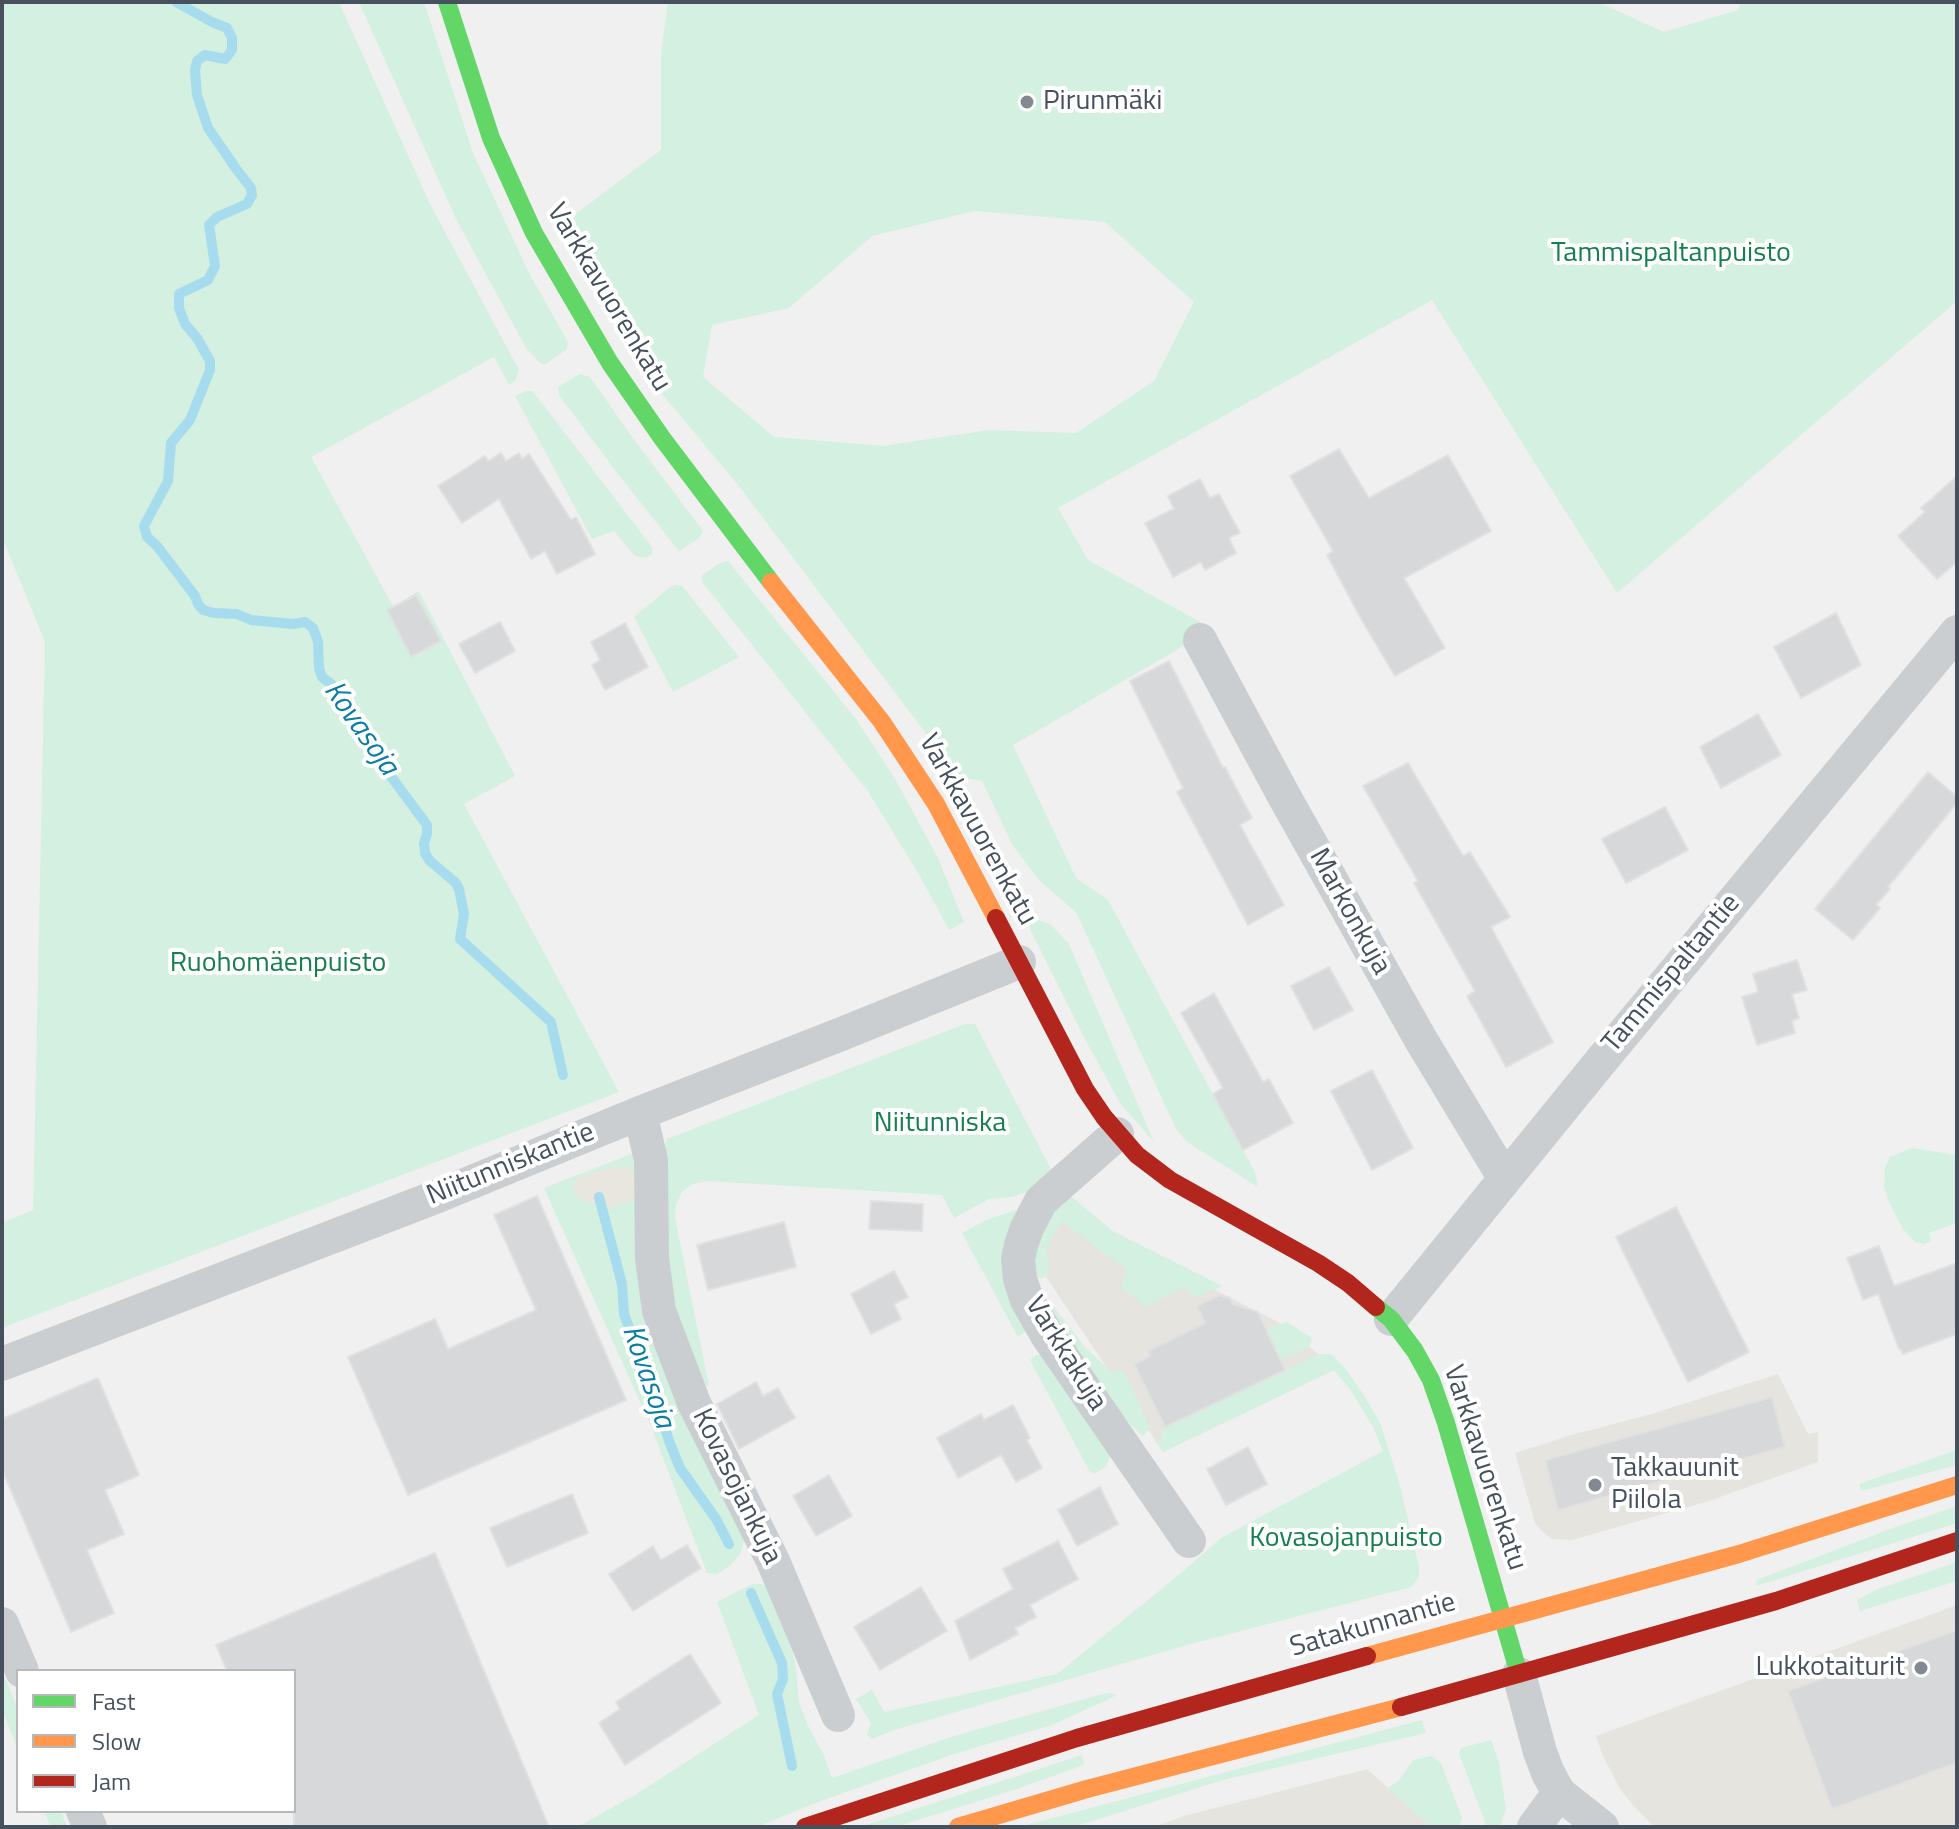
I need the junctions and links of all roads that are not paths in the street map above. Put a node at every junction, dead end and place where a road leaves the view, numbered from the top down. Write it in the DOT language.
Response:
graph roads {
  1 [pos="447,2"];
  2 [pos="1200,640"];
  3 [pos="1951,651"];
  4 [pos="1019,962"];
  5 [pos="640,1113"];
  6 [pos="1117,1134"];
  7 [pos="1505,1179"];
  8 [pos="1391,1319"];
  9 [pos="2,1364"];
  10 [pos="1957,1485"];
  11 [pos="1189,1541"];
  12 [pos="1957,1541"];
  13 [pos="1503,1619"];
  14 [pos="2,1624"];
  15 [pos="21,1669"];
  16 [pos="1519,1674"];
  17 [pos="838,1715"];
  18 [pos="1559,1793"];
  19 [pos="805,1827"];
  20 [pos="958,1827"];
  21 [pos="1534,1827"];
  22 [pos="1602,1827"];
  1 -- 4 [label="main road, Varkkavuorenkatu"];
  2 -- 7 [label="street, Markonkuja"];
  3 -- 7 [label="street, Tammispaltantie"];
  4 -- 5 [label="street, Niitunniskantie"];
  4 -- 6 [label="main road, Varkkavuorenkatu"];
  5 -- 9 [label="street, Niitunniskantie"];
  5 -- 17 [label="street, Kovasojankuja"];
  6 -- 8 [label="main road, Varkkavuorenkatu"];
  6 -- 11 [label="street, Varkkakuja"];
  7 -- 8 [label="street, Tammispaltantie"];
  8 -- 13 [label="main road, Varkkavuorenkatu"];
  10 -- 13 [label="main road, Satakunnantie"];
  12 -- 16 [label="main road"];
  13 -- 16 [label="main road, Varkkavuorenkatu"];
  13 -- 19 [label="main road, Satakunnantie"];
  14 -- 15 [label="street"];
  16 -- 18 [label="street"];
  16 -- 20 [label="main road"];
  18 -- 21 [label="street"];
  18 -- 22 [label="street"];
}
